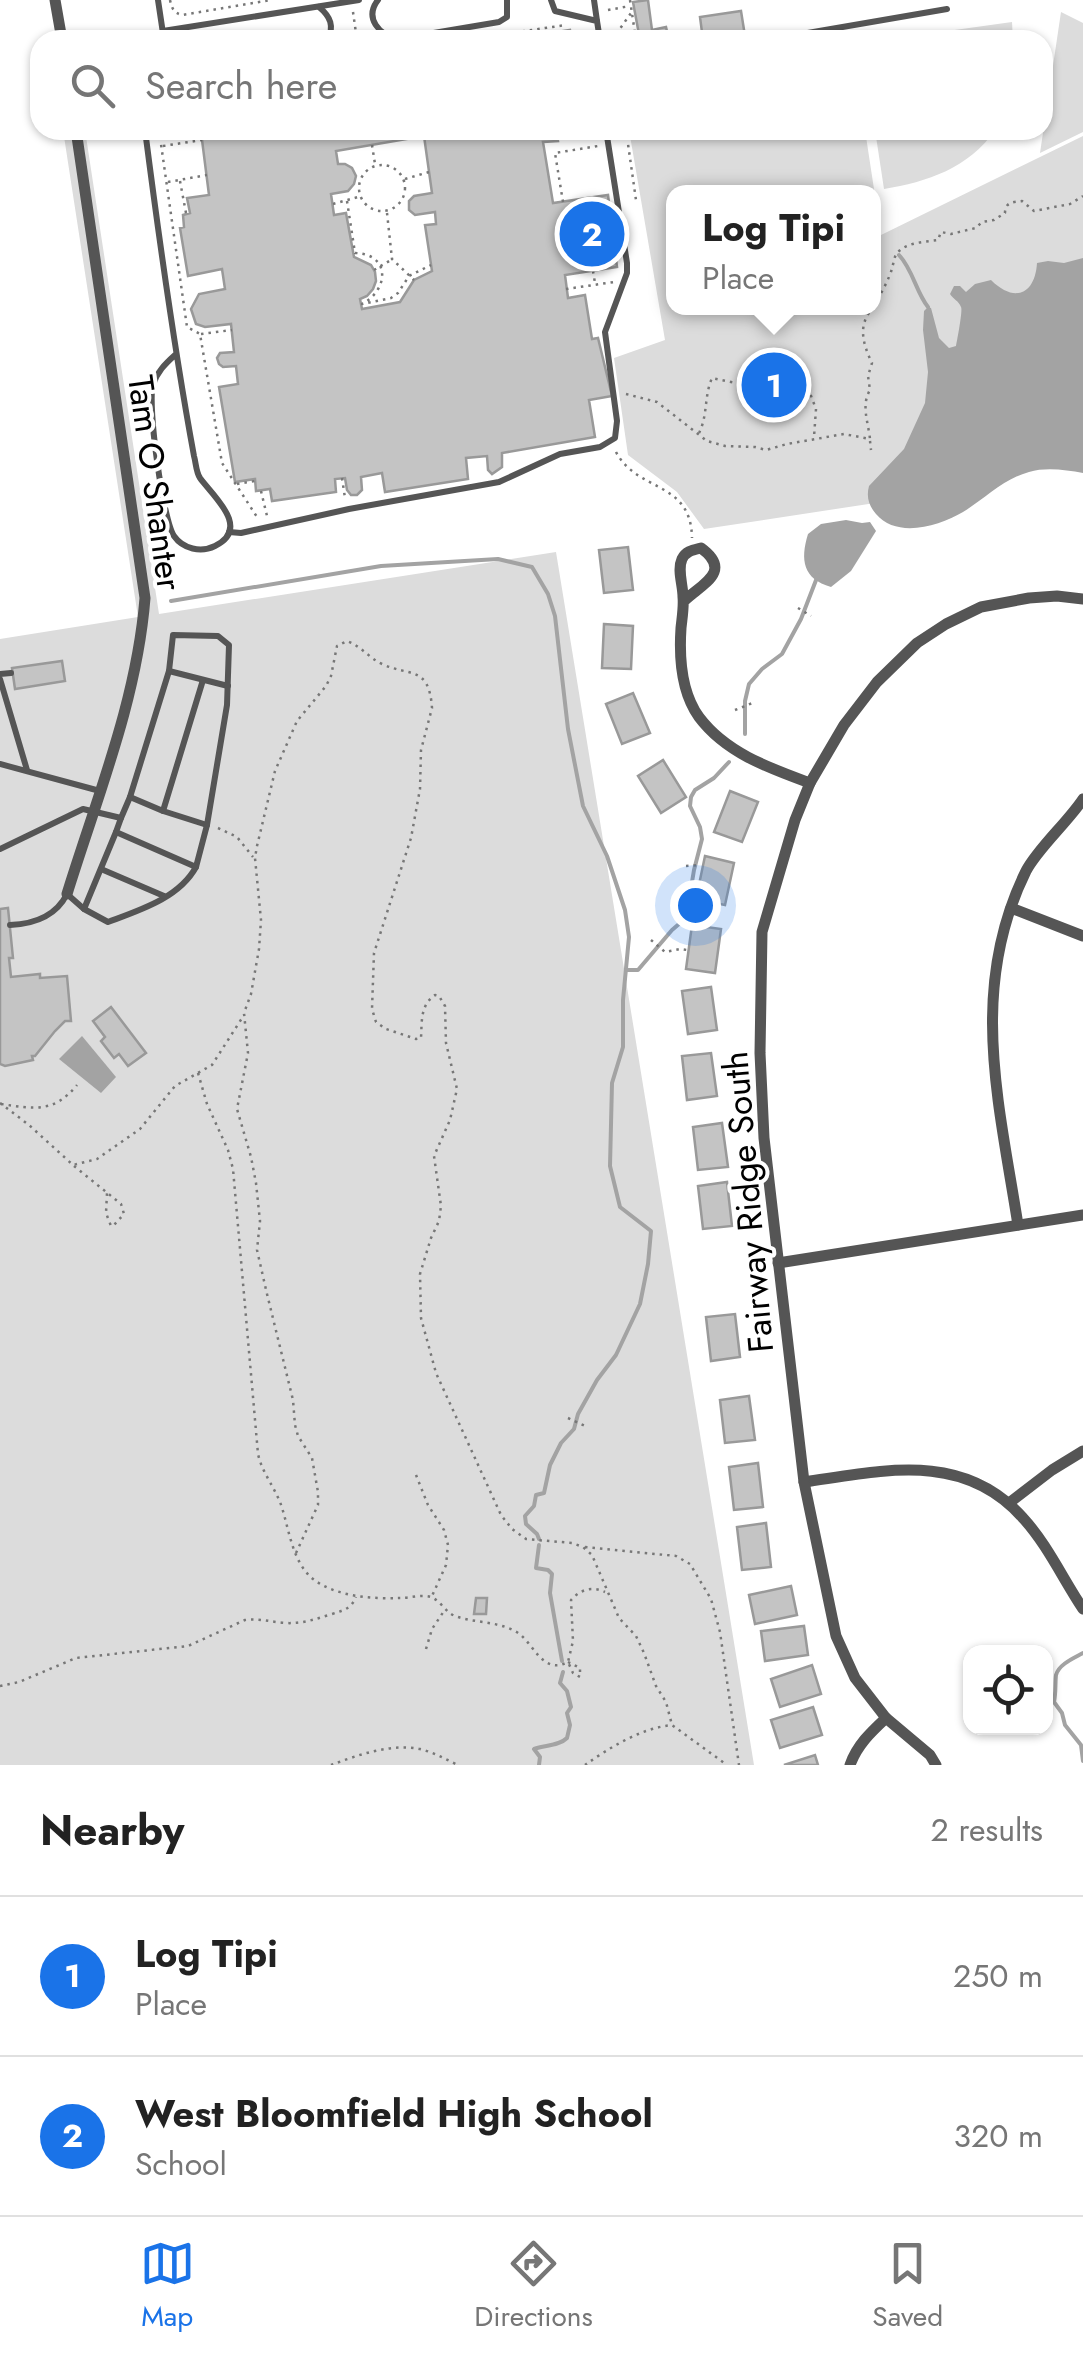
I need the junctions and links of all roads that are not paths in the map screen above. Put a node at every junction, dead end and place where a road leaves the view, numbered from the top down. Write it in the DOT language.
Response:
graph roads {
  1 [pos="55,0"];
  2 [pos="158,0"];
  3 [pos="359,0"];
  4 [pos="378,0"];
  5 [pos="507,0"];
  6 [pos="551,0"];
  7 [pos="594,0"];
  8 [pos="351,1"];
  9 [pos="319,6"];
  10 [pos="946,10"];
  11 [pos="598,21"];
  12 [pos="60,30"];
  13 [pos="162,30"];
  14 [pos="194,30"];
  15 [pos="331,30"];
  16 [pos="378,30"];
  17 [pos="451,30"];
  18 [pos="599,30"];
  19 [pos="827,30"];
  20 [pos="77,140"];
  21 [pos="145,140"];
  22 [pos="608,140"];
  23 [pos="175,355"];
  24 [pos="229,532"];
  25 [pos="1083,599"];
  26 [pos="684,601"];
  27 [pos="168,671"];
  28 [pos="11,673"];
  29 [pos="0,677"];
  30 [pos="202,680"];
  31 [pos="228,686"];
  32 [pos="0,764"];
  33 [pos="28,771"];
  34 [pos="810,783"];
  35 [pos="100,791"];
  36 [pos="130,797"];
  37 [pos="1083,799"];
  38 [pos="92,811"];
  39 [pos="163,811"];
  40 [pos="121,818"];
  41 [pos="207,825"];
  42 [pos="116,832"];
  43 [pos="0,849"];
  44 [pos="196,866"];
  45 [pos="101,869"];
  46 [pos="68,894"];
  47 [pos="166,896"];
  48 [pos="1012,908"];
  49 [pos="84,909"];
  50 [pos="10,924"];
  51 [pos="1083,936"];
  52 [pos="1083,1215"];
  53 [pos="1018,1225"];
  54 [pos="778,1262"];
  55 [pos="1083,1452"];
  56 [pos="804,1482"];
  57 [pos="1009,1503"];
  58 [pos="1083,1609"];
  59 [pos="886,1718"];
  60 [pos="850,1765"];
  61 [pos="936,1765"];
  1 -- 12 [label="street"];
  2 -- 13 [label="lane"];
  3 -- 8 [label="lane"];
  4 -- 16 [label="lane"];
  5 -- 17 [label="lane"];
  6 -- 11 [label="lane"];
  7 -- 11 [label="lane"];
  8 -- 9 [label="lane"];
  9 -- 14 [label="lane"];
  9 -- 15 [label="lane"];
  10 -- 19 [label="lane"];
  11 -- 18 [label="lane"];
  20 -- 35 [label="street, Tam O Shanter"];
  21 -- 23 [label="lane"];
  22 -- 24 [label="lane"];
  23 -- 24 [label="lane"];
  23 -- 24 [label="lane"];
  25 -- 34 [label="street, Fairway Ridge South"];
  26 -- 26 [label="street"];
  26 -- 34 [label="street"];
  27 -- 30 [label="lane"];
  27 -- 31 [label="lane"];
  27 -- 36 [label="lane"];
  28 -- 29 [label="lane"];
  29 -- 33 [label="lane"];
  30 -- 31 [label="lane"];
  30 -- 39 [label="lane"];
  31 -- 41 [label="lane"];
  32 -- 33 [label="lane"];
  33 -- 35 [label="lane"];
  34 -- 54 [label="street, Fairway Ridge South"];
  35 -- 38 [label="street, Tam O Shanter"];
  36 -- 39 [label="lane"];
  36 -- 40 [label="lane"];
  37 -- 48 [label="street"];
  38 -- 40 [label="lane"];
  38 -- 43 [label="lane"];
  38 -- 46 [label="street, Tam O Shanter"];
  39 -- 41 [label="lane"];
  40 -- 42 [label="lane"];
  41 -- 44 [label="lane"];
  42 -- 44 [label="lane"];
  42 -- 45 [label="lane"];
  44 -- 47 [label="lane"];
  45 -- 47 [label="lane"];
  45 -- 49 [label="lane"];
  46 -- 49 [label="lane"];
  46 -- 50 [label="lane"];
  47 -- 49 [label="lane"];
  48 -- 51 [label="street"];
  48 -- 53 [label="street"];
  52 -- 53 [label="street"];
  53 -- 54 [label="street"];
  54 -- 56 [label="street, Fairway Ridge South"];
  55 -- 57 [label="street"];
  56 -- 57 [label="street"];
  56 -- 59 [label="street, Fairway Ridge South"];
  57 -- 58 [label="street"];
  59 -- 60 [label="street"];
  59 -- 61 [label="street, Fairway Ridge South"];
}
